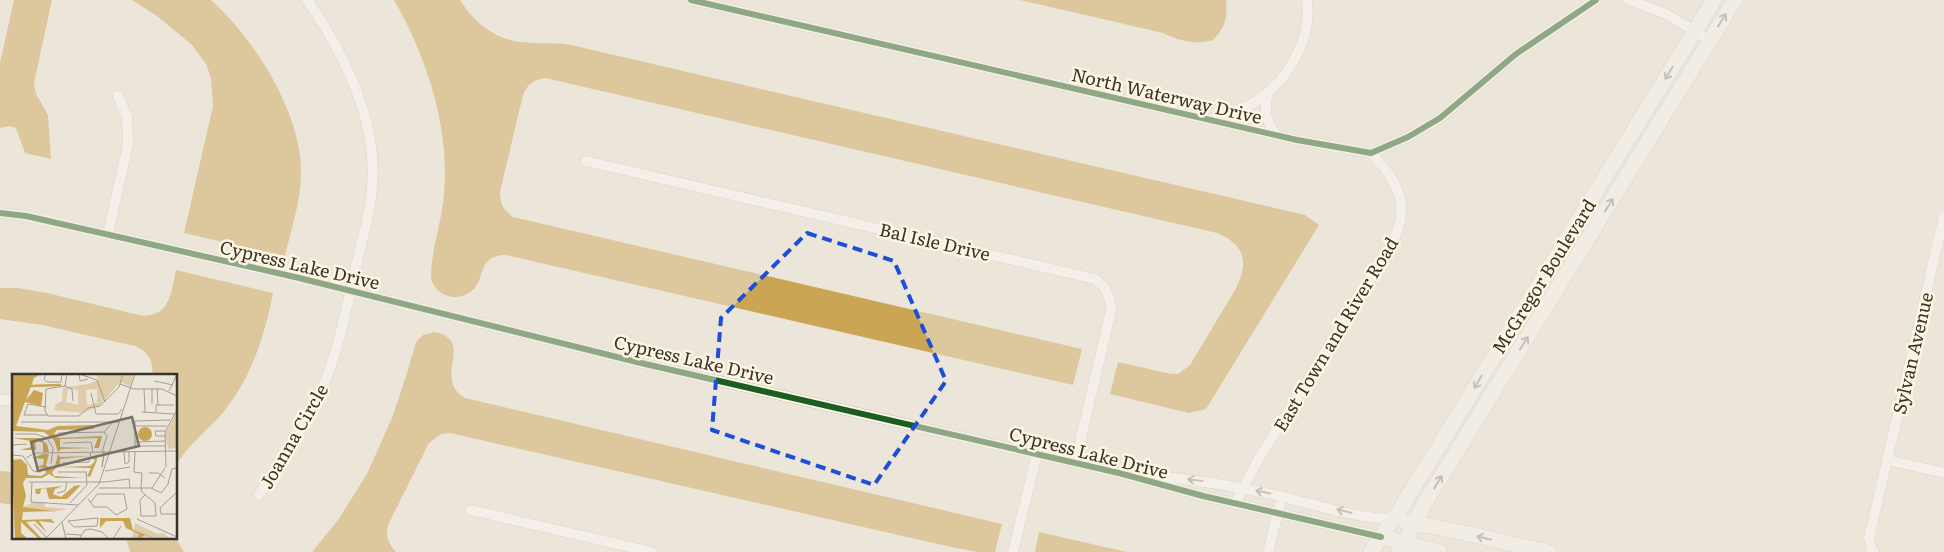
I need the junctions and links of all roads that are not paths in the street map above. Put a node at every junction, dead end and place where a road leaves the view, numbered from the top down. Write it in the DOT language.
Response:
graph roads {
  1 [pos="307,0"];
  2 [pos="692,0"];
  3 [pos="1307,0"];
  4 [pos="1317,0"];
  5 [pos="1596,0"];
  6 [pos="1629,0"];
  7 [pos="1714,0"];
  8 [pos="1735,0"];
  9 [pos="1307,18"];
  10 [pos="1695,31"];
  11 [pos="1710,40"];
  12 [pos="1268,92"];
  13 [pos="118,96"];
  14 [pos="1211,120"];
  15 [pos="1276,135"];
  16 [pos="1371,153"];
  17 [pos="586,161"];
  18 [pos="0,213"];
  19 [pos="1944,216"];
  20 [pos="108,234"];
  21 [pos="350,291"];
  22 [pos="1037,454"];
  23 [pos="1888,460"];
  24 [pos="1075,463"];
  25 [pos="1120,473"];
  26 [pos="1944,473"];
  27 [pos="1243,488"];
  28 [pos="259,494"];
  29 [pos="1282,497"];
  30 [pos="1235,504"];
  31 [pos="472,510"];
  32 [pos="1278,514"];
  33 [pos="1392,519"];
  34 [pos="1414,524"];
  35 [pos="1381,537"];
  36 [pos="1401,547"];
  37 [pos="652,552"];
  38 [pos="1013,552"];
  39 [pos="1268,552"];
  40 [pos="1371,552"];
  41 [pos="1440,552"];
  42 [pos="1549,552"];
  43 [pos="1874,552"];
  1 -- 21 [label="street, Joanna Circle"];
  2 -- 14 [label="street, North Waterway Drive"];
  3 -- 9 [label="street"];
  4 -- 9 [label="street"];
  5 -- 16 [label="street"];
  6 -- 10 [label="street"];
  7 -- 10 [label="main road, McGregor Boulevard"];
  11 -- 8 [label="main road, McGregor Boulevard, one-way"];
  9 -- 12 [label="street"];
  10 -- 11 [label="street"];
  10 -- 33 [label="main road, McGregor Boulevard, one-way"];
  34 -- 11 [label="main road, McGregor Boulevard, one-way"];
  12 -- 14 [label="street"];
  12 -- 15 [label="street"];
  13 -- 20 [label="street"];
  14 -- 15 [label="street, North Waterway Drive"];
  15 -- 16 [label="street, North Waterway Drive"];
  16 -- 27 [label="street, East Town and River Road"];
  17 -- 24 [label="street, Bal Isle Drive"];
  18 -- 20 [label="street, Cypress Lake Drive"];
  19 -- 23 [label="street, Sylvan Avenue"];
  20 -- 21 [label="street, Cypress Lake Drive"];
  21 -- 22 [label="street, Cypress Lake Drive"];
  21 -- 28 [label="street, Joanna Circle"];
  22 -- 24 [label="street, Cypress Lake Drive"];
  22 -- 38 [label="street"];
  23 -- 26 [label="street"];
  23 -- 43 [label="street, Sylvan Avenue"];
  24 -- 25 [label="street, Cypress Lake Drive"];
  27 -- 25 [label="street, Cypress Lake Drive, one-way"];
  25 -- 30 [label="street, Cypress Lake Drive"];
  29 -- 27 [label="street, Cypress Lake Drive, one-way"];
  27 -- 30 [label="street, East Town and River Road"];
  29 -- 32 [label="street"];
  33 -- 29 [label="street, Cypress Lake Drive, one-way"];
  30 -- 32 [label="street, Cypress Lake Drive"];
  31 -- 37 [label="street"];
  32 -- 35 [label="street, Cypress Lake Drive"];
  32 -- 39 [label="street"];
  33 -- 34 [label="main road, Cypress Lake Drive"];
  33 -- 35 [label="main road, McGregor Boulevard"];
  34 -- 36 [label="main road, McGregor Boulevard"];
  42 -- 34 [label="main road, Cypress Lake Drive, one-way"];
  35 -- 36 [label="main road, Cypress Lake Drive"];
  35 -- 40 [label="main road, McGregor Boulevard"];
  36 -- 41 [label="main road, Cypress Lake Drive"];
}
